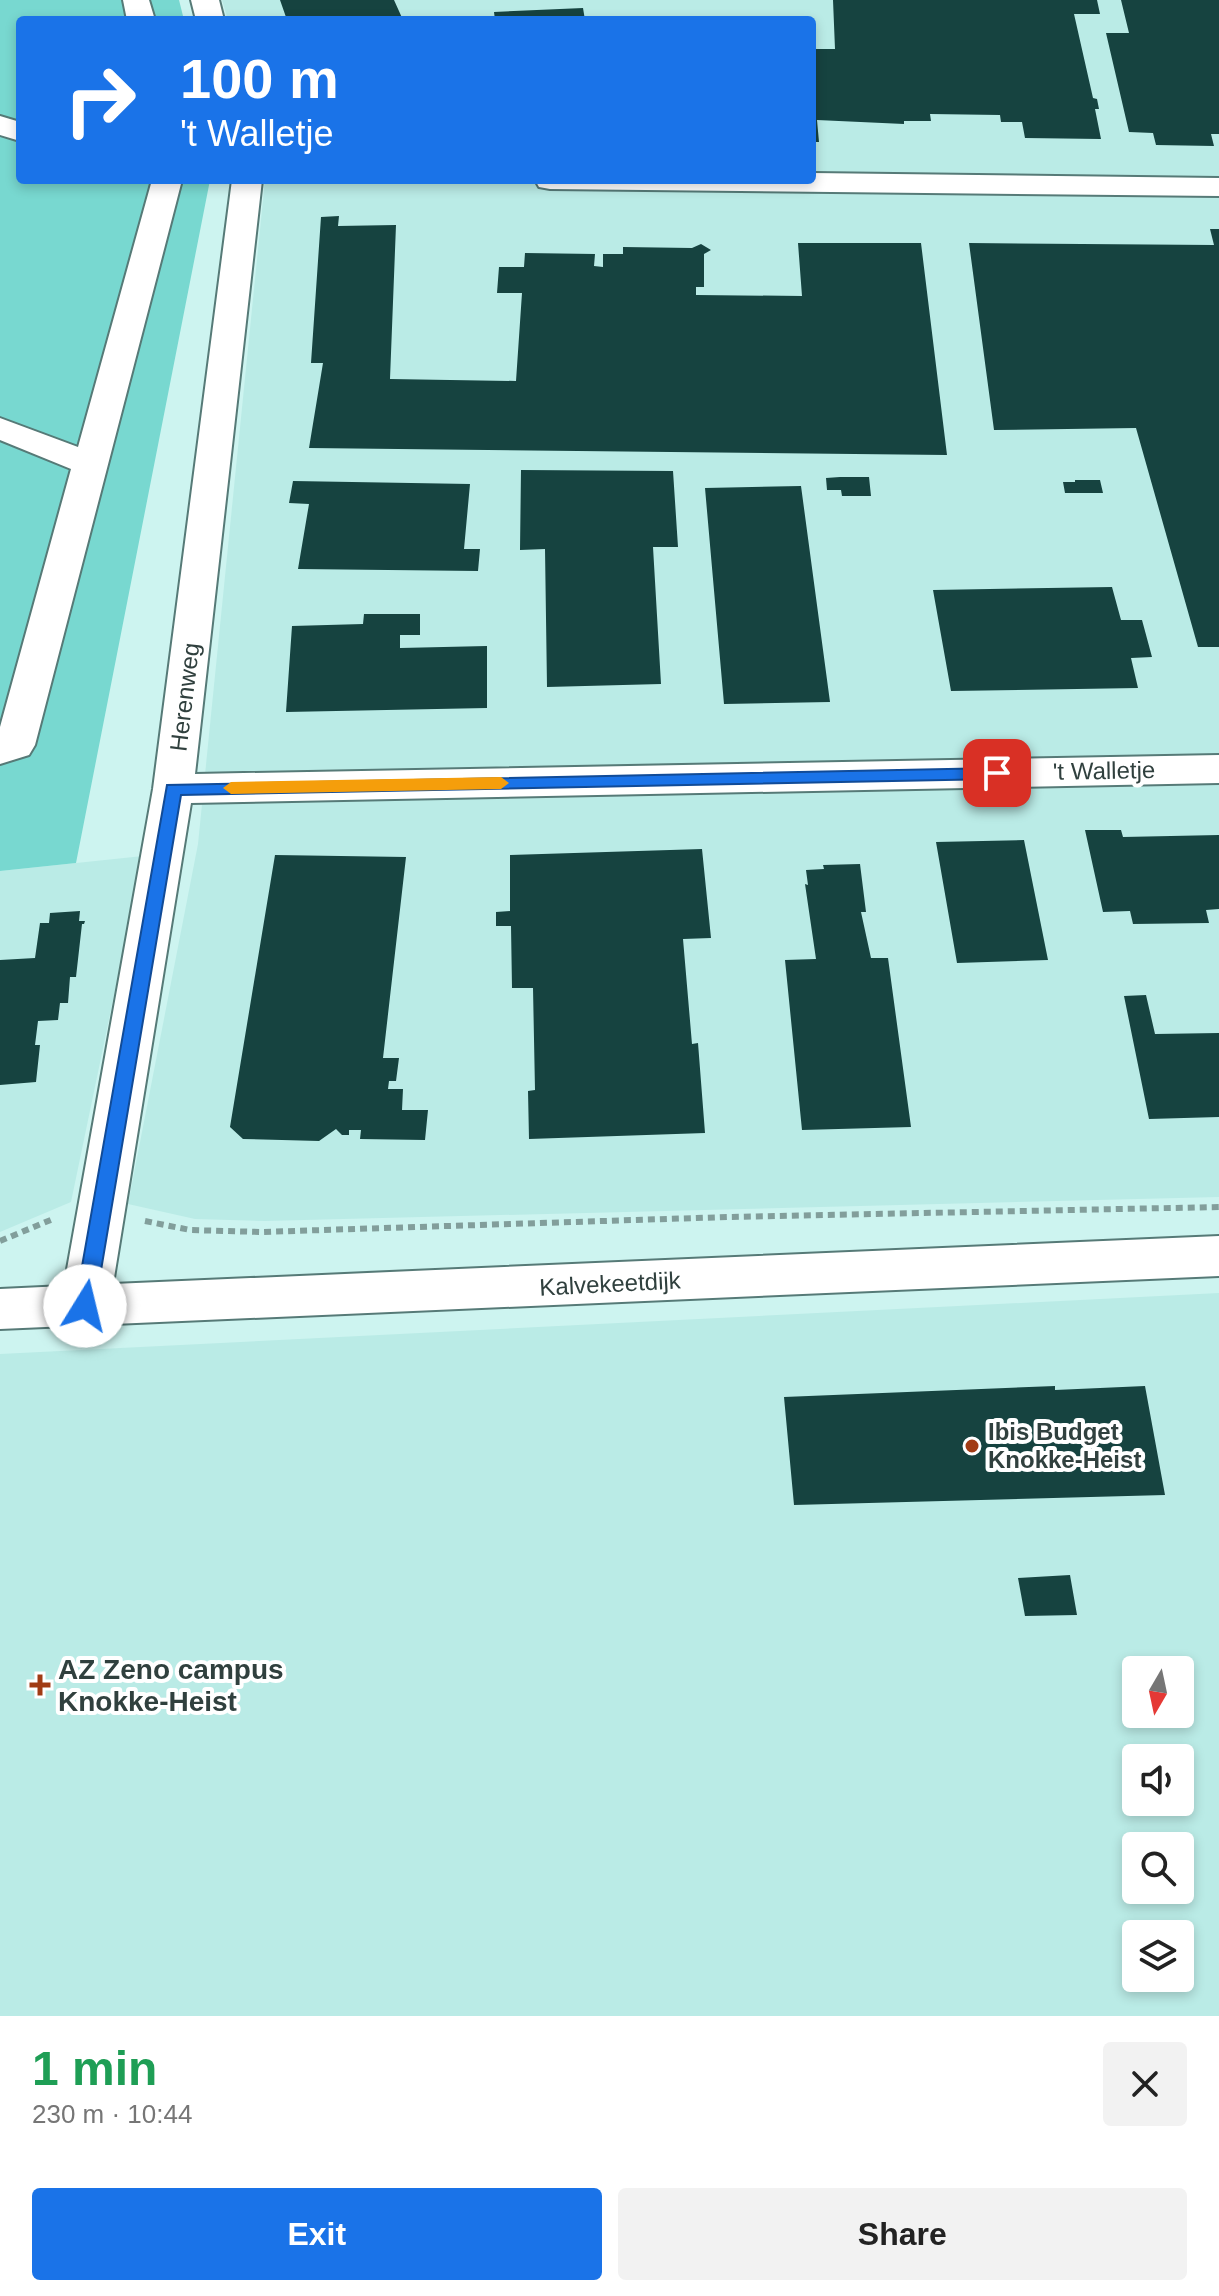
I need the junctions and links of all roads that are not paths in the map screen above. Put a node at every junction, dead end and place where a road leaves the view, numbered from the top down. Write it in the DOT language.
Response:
graph roads {
  1 [pos="816,183"];
  2 [pos="163,184"];
  3 [pos="247,184"];
  4 [pos="1219,187"];
  5 [pos="0,428"];
  6 [pos="92,465"];
  7 [pos="0,750"];
  8 [pos="1219,769"];
  9 [pos="173,789"];
  10 [pos="1219,1256"];
  11 [pos="85,1306"];
  12 [pos="0,1309"];
  1 -- 4 [label="street"];
  2 -- 6 [label="street"];
  3 -- 9 [label="street, Herenweg"];
  5 -- 6 [label="street"];
  6 -- 7 [label="street"];
  8 -- 9 [label="street, 't Walletje"];
  9 -- 11 [label="street, Herenweg"];
  10 -- 11 [label="street, Kalvekeetdijk"];
  11 -- 12 [label="street, Kalvekeetdijk"];
}
